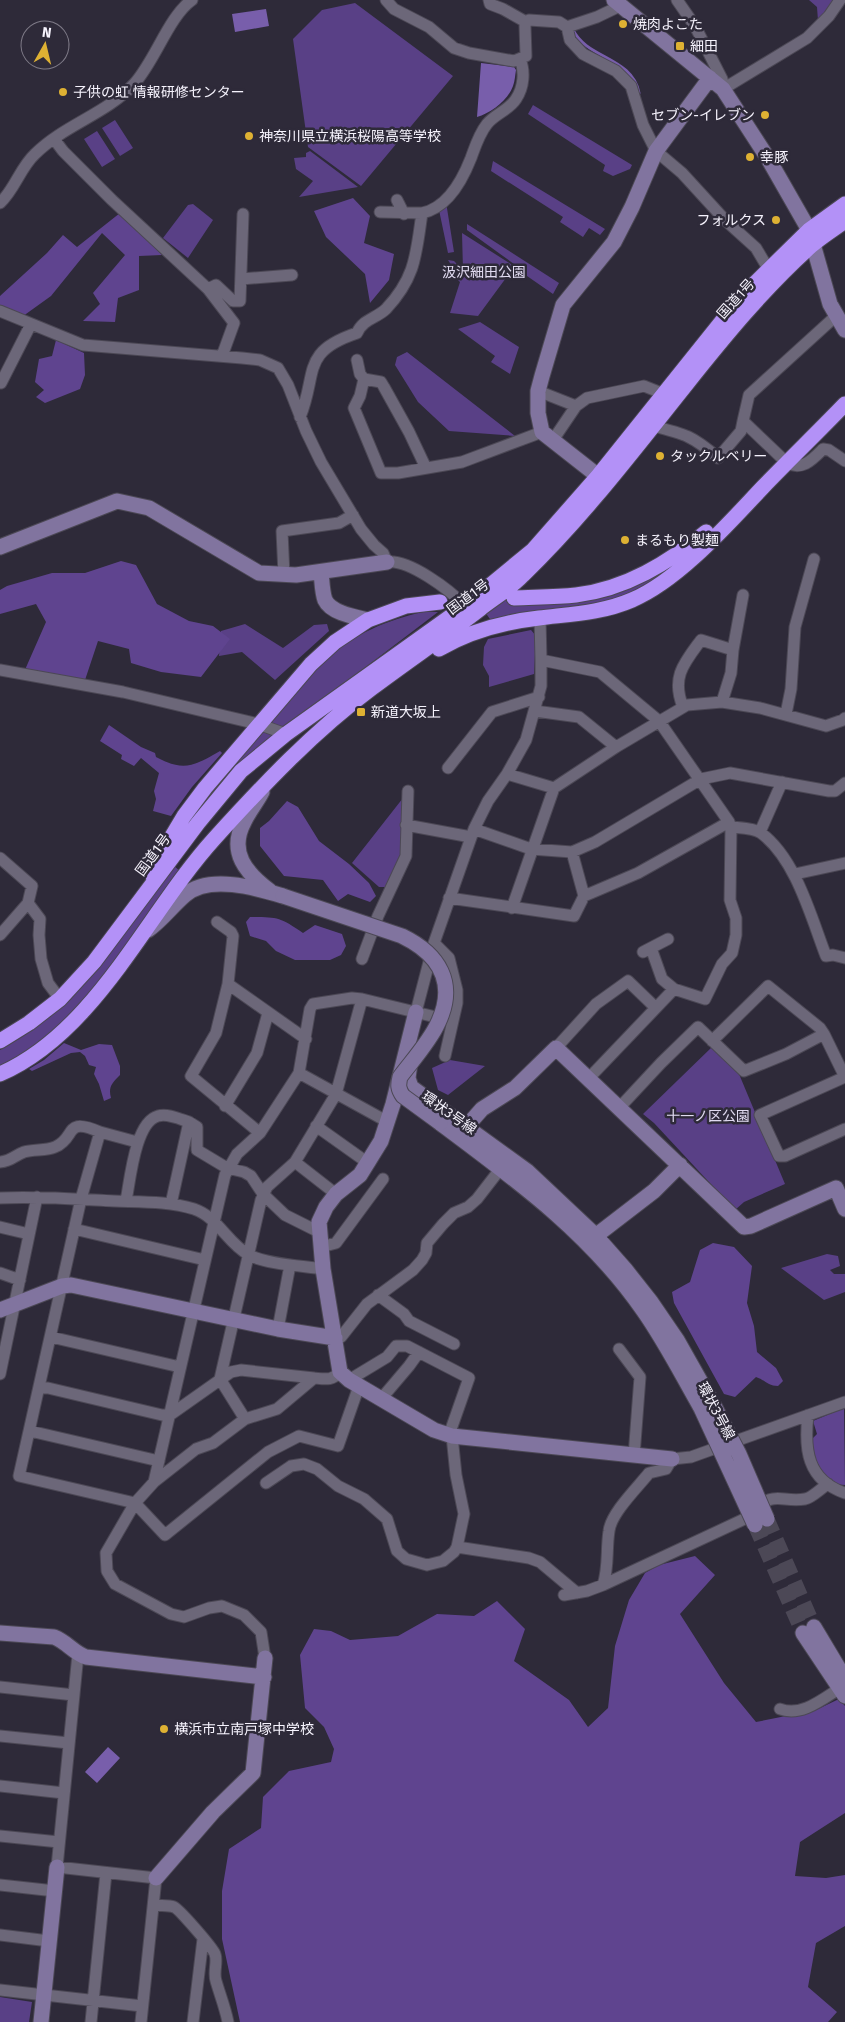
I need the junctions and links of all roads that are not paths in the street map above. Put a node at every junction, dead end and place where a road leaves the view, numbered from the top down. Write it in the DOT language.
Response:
graph roads {
  1 [pos="192,0"];
  2 [pos="386,0"];
  3 [pos="489,0"];
  4 [pos="677,0"];
  5 [pos="840,0"];
  6 [pos="618,3"];
  7 [pos="526,22"];
  8 [pos="566,27"];
  9 [pos="520,59"];
  10 [pos="710,78"];
  11 [pos="723,89"];
  12 [pos="54,139"];
  13 [pos="656,151"];
  14 [pos="397,200"];
  15 [pos="0,203"];
  16 [pos="845,204"];
  17 [pos="380,212"];
  18 [pos="422,213"];
  19 [pos="243,214"];
  20 [pos="404,214"];
  21 [pos="845,221"];
  22 [pos="811,237"];
  23 [pos="768,270"];
  24 [pos="292,275"];
  25 [pos="241,279"];
  26 [pos="208,289"];
  27 [pos="0,311"];
  28 [pos="836,315"];
  29 [pos="31,324"];
  30 [pos="845,330"];
  31 [pos="222,356"];
  32 [pos="357,360"];
  33 [pos="364,379"];
  34 [pos="1,383"];
  35 [pos="538,392"];
  36 [pos="664,394"];
  37 [pos="845,404"];
  38 [pos="576,406"];
  39 [pos="300,417"];
  40 [pos="743,421"];
  41 [pos="653,426"];
  42 [pos="548,436"];
  43 [pos="845,461"];
  44 [pos="787,463"];
  45 [pos="426,468"];
  46 [pos="598,476"];
  47 [pos="763,487"];
  48 [pos="353,515"];
  49 [pos="0,546"];
  50 [pos="814,560"];
  51 [pos="387,562"];
  52 [pos="321,572"];
  53 [pos="284,575"];
  54 [pos="743,595"];
  55 [pos="514,598"];
  56 [pos="440,602"];
  57 [pos="466,606"];
  58 [pos="540,618"];
  59 [pos="368,620"];
  60 [pos="733,650"];
  61 [pos="541,660"];
  62 [pos="0,670"];
  63 [pos="391,674"];
  64 [pos="538,697"];
  65 [pos="722,702"];
  66 [pos="683,707"];
  67 [pos="535,711"];
  68 [pos="786,714"];
  69 [pos="845,718"];
  70 [pos="659,720"];
  71 [pos="258,724"];
  72 [pos="286,734"];
  73 [pos="616,748"];
  74 [pos="448,768"];
  75 [pos="507,774"];
  76 [pos="701,779"];
  77 [pos="270,780"];
  78 [pos="782,782"];
  79 [pos="845,783"];
  80 [pos="554,788"];
  81 [pos="408,791"];
  82 [pos="406,825"];
  83 [pos="730,825"];
  84 [pos="760,832"];
  85 [pos="472,833"];
  86 [pos="531,849"];
  87 [pos="572,852"];
  88 [pos="0,858"];
  89 [pos="845,864"];
  90 [pos="795,874"];
  91 [pos="278,895"];
  92 [pos="584,896"];
  93 [pos="449,898"];
  94 [pos="28,903"];
  95 [pos="512,908"];
  96 [pos="217,922"];
  97 [pos="116,933"];
  98 [pos="0,935"];
  99 [pos="141,936"];
  100 [pos="668,939"];
  101 [pos="434,943"];
  102 [pos="845,958"];
  103 [pos="362,959"];
  104 [pos="228,984"];
  105 [pos="674,989"];
  106 [pos="60,999"];
  107 [pos="362,999"];
  108 [pos="656,1008"];
  109 [pos="416,1012"];
  110 [pos="268,1013"];
  111 [pos="452,1021"];
  112 [pos="824,1034"];
  113 [pos="306,1039"];
  114 [pos="0,1041"];
  115 [pos="712,1041"];
  116 [pos="556,1048"];
  117 [pos="445,1056"];
  118 [pos="299,1073"];
  119 [pos="0,1074"];
  120 [pos="845,1077"];
  121 [pos="590,1078"];
  122 [pos="336,1094"];
  123 [pos="225,1106"];
  124 [pos="620,1107"];
  125 [pos="445,1119"];
  126 [pos="189,1122"];
  127 [pos="388,1122"];
  128 [pos="316,1126"];
  129 [pos="467,1126"];
  130 [pos="845,1129"];
  131 [pos="100,1132"];
  132 [pos="260,1133"];
  133 [pos="138,1142"];
  134 [pos="0,1162"];
  135 [pos="295,1162"];
  136 [pos="368,1163"];
  137 [pos="680,1165"];
  138 [pos="227,1168"];
  139 [pos="501,1168"];
  140 [pos="383,1179"];
  141 [pos="841,1186"];
  142 [pos="263,1194"];
  143 [pos="336,1194"];
  144 [pos="37,1196"];
  145 [pos="0,1198"];
  146 [pos="81,1199"];
  147 [pos="126,1201"];
  148 [pos="171,1204"];
  149 [pos="845,1209"];
  150 [pos="214,1221"];
  151 [pos="0,1227"];
  152 [pos="74,1229"];
  153 [pos="29,1234"];
  154 [pos="320,1239"];
  155 [pos="591,1239"];
  156 [pos="248,1255"];
  157 [pos="205,1260"];
  158 [pos="290,1264"];
  159 [pos="324,1268"];
  160 [pos="0,1273"];
  161 [pos="20,1280"];
  162 [pos="62,1286"];
  163 [pos="378,1295"];
  164 [pos="14,1304"];
  165 [pos="0,1310"];
  166 [pos="192,1311"];
  167 [pos="233,1320"];
  168 [pos="278,1329"];
  169 [pos="51,1337"];
  170 [pos="334,1338"];
  171 [pos="454,1344"];
  172 [pos="619,1350"];
  173 [pos="419,1352"];
  174 [pos="180,1367"];
  175 [pos="0,1374"];
  176 [pos="314,1378"];
  177 [pos="220,1379"];
  178 [pos="350,1380"];
  179 [pos="40,1388"];
  180 [pos="381,1399"];
  181 [pos="845,1402"];
  182 [pos="170,1415"];
  183 [pos="808,1415"];
  184 [pos="245,1419"];
  185 [pos="30,1431"];
  186 [pos="450,1436"];
  187 [pos="634,1456"];
  188 [pos="672,1459"];
  189 [pos="159,1461"];
  190 [pos="154,1482"];
  191 [pos="266,1483"];
  192 [pos="828,1484"];
  193 [pos="845,1493"];
  194 [pos="135,1503"];
  195 [pos="761,1522"];
  196 [pos="457,1547"];
  197 [pos="603,1585"];
  198 [pos="577,1593"];
  199 [pos="564,1595"];
  200 [pos="808,1630"];
  201 [pos="0,1633"];
  202 [pos="78,1654"];
  203 [pos="265,1658"];
  204 [pos="264,1677"];
  205 [pos="0,1687"];
  206 [pos="843,1687"];
  207 [pos="74,1695"];
  208 [pos="780,1709"];
  209 [pos="0,1736"];
  210 [pos="69,1743"];
  211 [pos="0,1786"];
  212 [pos="64,1793"];
  213 [pos="0,1836"];
  214 [pos="60,1842"];
  215 [pos="57,1868"];
  216 [pos="106,1873"];
  217 [pos="156,1878"];
  218 [pos="0,1885"];
  219 [pos="54,1891"];
  220 [pos="154,1905"];
  221 [pos="0,1935"];
  222 [pos="203,1939"];
  223 [pos="49,1941"];
  224 [pos="0,1990"];
  225 [pos="43,1995"];
  226 [pos="94,2001"];
  227 [pos="142,2006"];
  228 [pos="40,2022"];
  229 [pos="92,2022"];
  230 [pos="141,2022"];
  231 [pos="193,2022"];
  232 [pos="228,2022"];
  1 -- 12 [label="street"];
  2 -- 9 [label="street"];
  3 -- 7 [label="street"];
  4 -- 11 [label="street"];
  5 -- 11 [label="street"];
  6 -- 8 [label="street"];
  6 -- 10 [label="street"];
  7 -- 8 [label="street"];
  7 -- 9 [label="street"];
  8 -- 13 [label="street"];
  9 -- 18 [label="street"];
  10 -- 11 [label="street"];
  10 -- 13 [label="street"];
  11 -- 22 [label="street"];
  12 -- 15 [label="street"];
  12 -- 26 [label="street"];
  13 -- 23 [label="street"];
  13 -- 35 [label="street"];
  14 -- 20 [label="street"];
  16 -- 22 [label="highway, 国道1号"];
  17 -- 20 [label="street"];
  18 -- 20 [label="street"];
  18 -- 39 [label="street"];
  19 -- 25 [label="street"];
  21 -- 22 [label="highway, 国道1号"];
  22 -- 23 [label="highway, 国道1号"];
  22 -- 28 [label="street"];
  22 -- 41 [label="highway, 国道1号"];
  23 -- 36 [label="highway, 国道1号"];
  24 -- 25 [label="street"];
  25 -- 26 [label="street"];
  26 -- 31 [label="street"];
  27 -- 29 [label="street"];
  28 -- 30 [label="street"];
  28 -- 40 [label="street"];
  29 -- 31 [label="street"];
  29 -- 34 [label="street"];
  31 -- 39 [label="street"];
  32 -- 33 [label="street"];
  33 -- 45 [label="street"];
  33 -- 45 [label="street"];
  35 -- 38 [label="street"];
  35 -- 42 [label="street"];
  36 -- 38 [label="street"];
  36 -- 46 [label="highway, 国道1号"];
  37 -- 44 [label="highway"];
  38 -- 42 [label="street"];
  39 -- 48 [label="street"];
  40 -- 41 [label="street"];
  40 -- 44 [label="street"];
  41 -- 63 [label="highway, 国道1号"];
  42 -- 45 [label="street"];
  42 -- 46 [label="street"];
  43 -- 44 [label="street"];
  44 -- 47 [label="highway"];
  46 -- 57 [label="highway, 国道1号"];
  47 -- 55 [label="highway"];
  47 -- 58 [label="highway"];
  48 -- 51 [label="street"];
  48 -- 53 [label="street"];
  49 -- 53 [label="street"];
  50 -- 68 [label="street"];
  51 -- 52 [label="street"];
  51 -- 57 [label="street"];
  52 -- 53 [label="street"];
  52 -- 59 [label="street"];
  54 -- 60 [label="street"];
  56 -- 59 [label="highway, 国道1号"];
  57 -- 72 [label="highway, 国道1号"];
  58 -- 61 [label="street"];
  58 -- 63 [label="highway"];
  59 -- 71 [label="highway, 国道1号"];
  60 -- 65 [label="street"];
  60 -- 66 [label="street"];
  61 -- 64 [label="street"];
  61 -- 70 [label="street"];
  62 -- 71 [label="street"];
  63 -- 77 [label="highway"];
  64 -- 67 [label="street"];
  64 -- 74 [label="street"];
  65 -- 66 [label="street"];
  65 -- 68 [label="street"];
  66 -- 70 [label="street"];
  67 -- 73 [label="street"];
  67 -- 75 [label="street"];
  68 -- 69 [label="street"];
  70 -- 73 [label="street"];
  70 -- 76 [label="street"];
  71 -- 72 [label="street"];
  71 -- 97 [label="highway, 国道1号"];
  72 -- 97 [label="highway, 国道1号"];
  73 -- 80 [label="street"];
  75 -- 80 [label="street"];
  75 -- 85 [label="street"];
  76 -- 78 [label="street"];
  76 -- 83 [label="street"];
  76 -- 87 [label="street"];
  77 -- 91 [label="street"];
  77 -- 99 [label="highway"];
  78 -- 79 [label="street"];
  78 -- 84 [label="street"];
  80 -- 86 [label="street"];
  81 -- 82 [label="street"];
  82 -- 85 [label="street"];
  82 -- 103 [label="street"];
  83 -- 84 [label="street"];
  83 -- 92 [label="street"];
  83 -- 105 [label="street"];
  84 -- 90 [label="street"];
  85 -- 86 [label="street"];
  85 -- 93 [label="street"];
  86 -- 87 [label="street"];
  86 -- 95 [label="street"];
  87 -- 92 [label="street"];
  88 -- 94 [label="street"];
  89 -- 90 [label="street"];
  90 -- 102 [label="street"];
  91 -- 99 [label="street"];
  91 -- 125 [label="street, 環状3号線, bridge"];
  92 -- 95 [label="street"];
  93 -- 95 [label="street"];
  93 -- 101 [label="street"];
  94 -- 98 [label="street"];
  94 -- 106 [label="street"];
  96 -- 104 [label="street"];
  97 -- 106 [label="highway, 国道1号"];
  99 -- 119 [label="highway"];
  100 -- 105 [label="street"];
  101 -- 109 [label="street"];
  101 -- 111 [label="street"];
  104 -- 110 [label="street"];
  104 -- 123 [label="street"];
  105 -- 108 [label="street"];
  106 -- 114 [label="highway, 国道1号"];
  107 -- 109 [label="street"];
  107 -- 113 [label="street"];
  107 -- 122 [label="street"];
  108 -- 116 [label="street"];
  108 -- 121 [label="street"];
  109 -- 111 [label="street"];
  109 -- 127 [label="street"];
  110 -- 113 [label="street"];
  110 -- 123 [label="street"];
  111 -- 117 [label="street"];
  112 -- 115 [label="street"];
  112 -- 115 [label="street"];
  112 -- 120 [label="street"];
  113 -- 118 [label="street"];
  115 -- 124 [label="street"];
  116 -- 121 [label="street"];
  116 -- 129 [label="street"];
  118 -- 122 [label="street"];
  118 -- 132 [label="street"];
  120 -- 130 [label="street"];
  121 -- 124 [label="street"];
  122 -- 127 [label="street"];
  122 -- 128 [label="street"];
  123 -- 132 [label="street"];
  124 -- 137 [label="street"];
  125 -- 129 [label="street, 環状3号線"];
  125 -- 139 [label="street, 環状3号線"];
  126 -- 133 [label="street"];
  126 -- 138 [label="street"];
  126 -- 148 [label="street"];
  127 -- 136 [label="street"];
  128 -- 135 [label="street"];
  128 -- 136 [label="street"];
  129 -- 155 [label="street, 環状3号線"];
  131 -- 133 [label="street"];
  131 -- 134 [label="street"];
  131 -- 146 [label="street"];
  132 -- 138 [label="street"];
  133 -- 147 [label="street"];
  135 -- 142 [label="street"];
  135 -- 143 [label="street"];
  136 -- 143 [label="street"];
  137 -- 141 [label="street"];
  137 -- 155 [label="street"];
  138 -- 142 [label="street"];
  138 -- 150 [label="street"];
  139 -- 155 [label="street, 環状3号線"];
  139 -- 163 [label="street"];
  140 -- 154 [label="street"];
  141 -- 149 [label="street"];
  142 -- 154 [label="street"];
  142 -- 156 [label="street"];
  143 -- 154 [label="street"];
  144 -- 145 [label="street"];
  144 -- 146 [label="street"];
  144 -- 153 [label="street"];
  146 -- 147 [label="street"];
  146 -- 152 [label="street"];
  147 -- 148 [label="street"];
  148 -- 150 [label="street"];
  150 -- 156 [label="street"];
  150 -- 157 [label="street"];
  151 -- 153 [label="street"];
  152 -- 157 [label="street"];
  152 -- 162 [label="street"];
  153 -- 161 [label="street"];
  154 -- 159 [label="street"];
  155 -- 195 [label="street, 環状3号線, bridge"];
  156 -- 158 [label="street"];
  156 -- 167 [label="street"];
  157 -- 166 [label="street"];
  158 -- 159 [label="street"];
  158 -- 168 [label="street"];
  159 -- 170 [label="street"];
  160 -- 161 [label="street"];
  161 -- 164 [label="street"];
  162 -- 164 [label="street"];
  162 -- 166 [label="street"];
  162 -- 169 [label="street"];
  163 -- 170 [label="street"];
  163 -- 171 [label="street"];
  164 -- 165 [label="street"];
  164 -- 175 [label="street"];
  166 -- 167 [label="street"];
  166 -- 174 [label="street"];
  167 -- 168 [label="street"];
  167 -- 177 [label="street"];
  168 -- 170 [label="street"];
  169 -- 174 [label="street"];
  169 -- 179 [label="street"];
  170 -- 178 [label="street"];
  172 -- 187 [label="street"];
  173 -- 178 [label="street"];
  173 -- 180 [label="street"];
  173 -- 186 [label="street"];
  174 -- 182 [label="street"];
  176 -- 177 [label="street"];
  176 -- 178 [label="street"];
  176 -- 184 [label="street"];
  177 -- 182 [label="street"];
  177 -- 184 [label="street"];
  178 -- 180 [label="street"];
  178 -- 194 [label="street"];
  179 -- 182 [label="street"];
  179 -- 185 [label="street"];
  180 -- 186 [label="street"];
  181 -- 183 [label="street"];
  182 -- 189 [label="street"];
  183 -- 188 [label="street"];
  183 -- 192 [label="street"];
  184 -- 190 [label="street"];
  185 -- 189 [label="street"];
  185 -- 194 [label="street"];
  186 -- 187 [label="street"];
  186 -- 196 [label="street"];
  187 -- 188 [label="street"];
  188 -- 197 [label="street"];
  189 -- 190 [label="street"];
  190 -- 194 [label="street"];
  191 -- 196 [label="street"];
  192 -- 193 [label="street"];
  192 -- 197 [label="street"];
  194 -- 203 [label="street"];
  196 -- 198 [label="street"];
  197 -- 198 [label="street"];
  198 -- 199 [label="street"];
  200 -- 206 [label="street"];
  201 -- 202 [label="street"];
  202 -- 204 [label="street"];
  202 -- 207 [label="street"];
  203 -- 204 [label="street"];
  204 -- 217 [label="street"];
  205 -- 207 [label="street"];
  206 -- 208 [label="street"];
  207 -- 210 [label="street"];
  209 -- 210 [label="street"];
  210 -- 212 [label="street"];
  211 -- 212 [label="street"];
  212 -- 214 [label="street"];
  213 -- 214 [label="street"];
  214 -- 215 [label="street"];
  215 -- 216 [label="street"];
  215 -- 219 [label="street"];
  216 -- 217 [label="street"];
  216 -- 226 [label="street"];
  217 -- 220 [label="street"];
  218 -- 219 [label="street"];
  219 -- 223 [label="street"];
  220 -- 222 [label="street"];
  220 -- 227 [label="street"];
  221 -- 223 [label="street"];
  222 -- 231 [label="street"];
  222 -- 232 [label="street"];
  223 -- 225 [label="street"];
  224 -- 225 [label="street"];
  225 -- 226 [label="street"];
  225 -- 228 [label="street"];
  226 -- 227 [label="street"];
  226 -- 229 [label="street"];
  227 -- 230 [label="street"];
}
